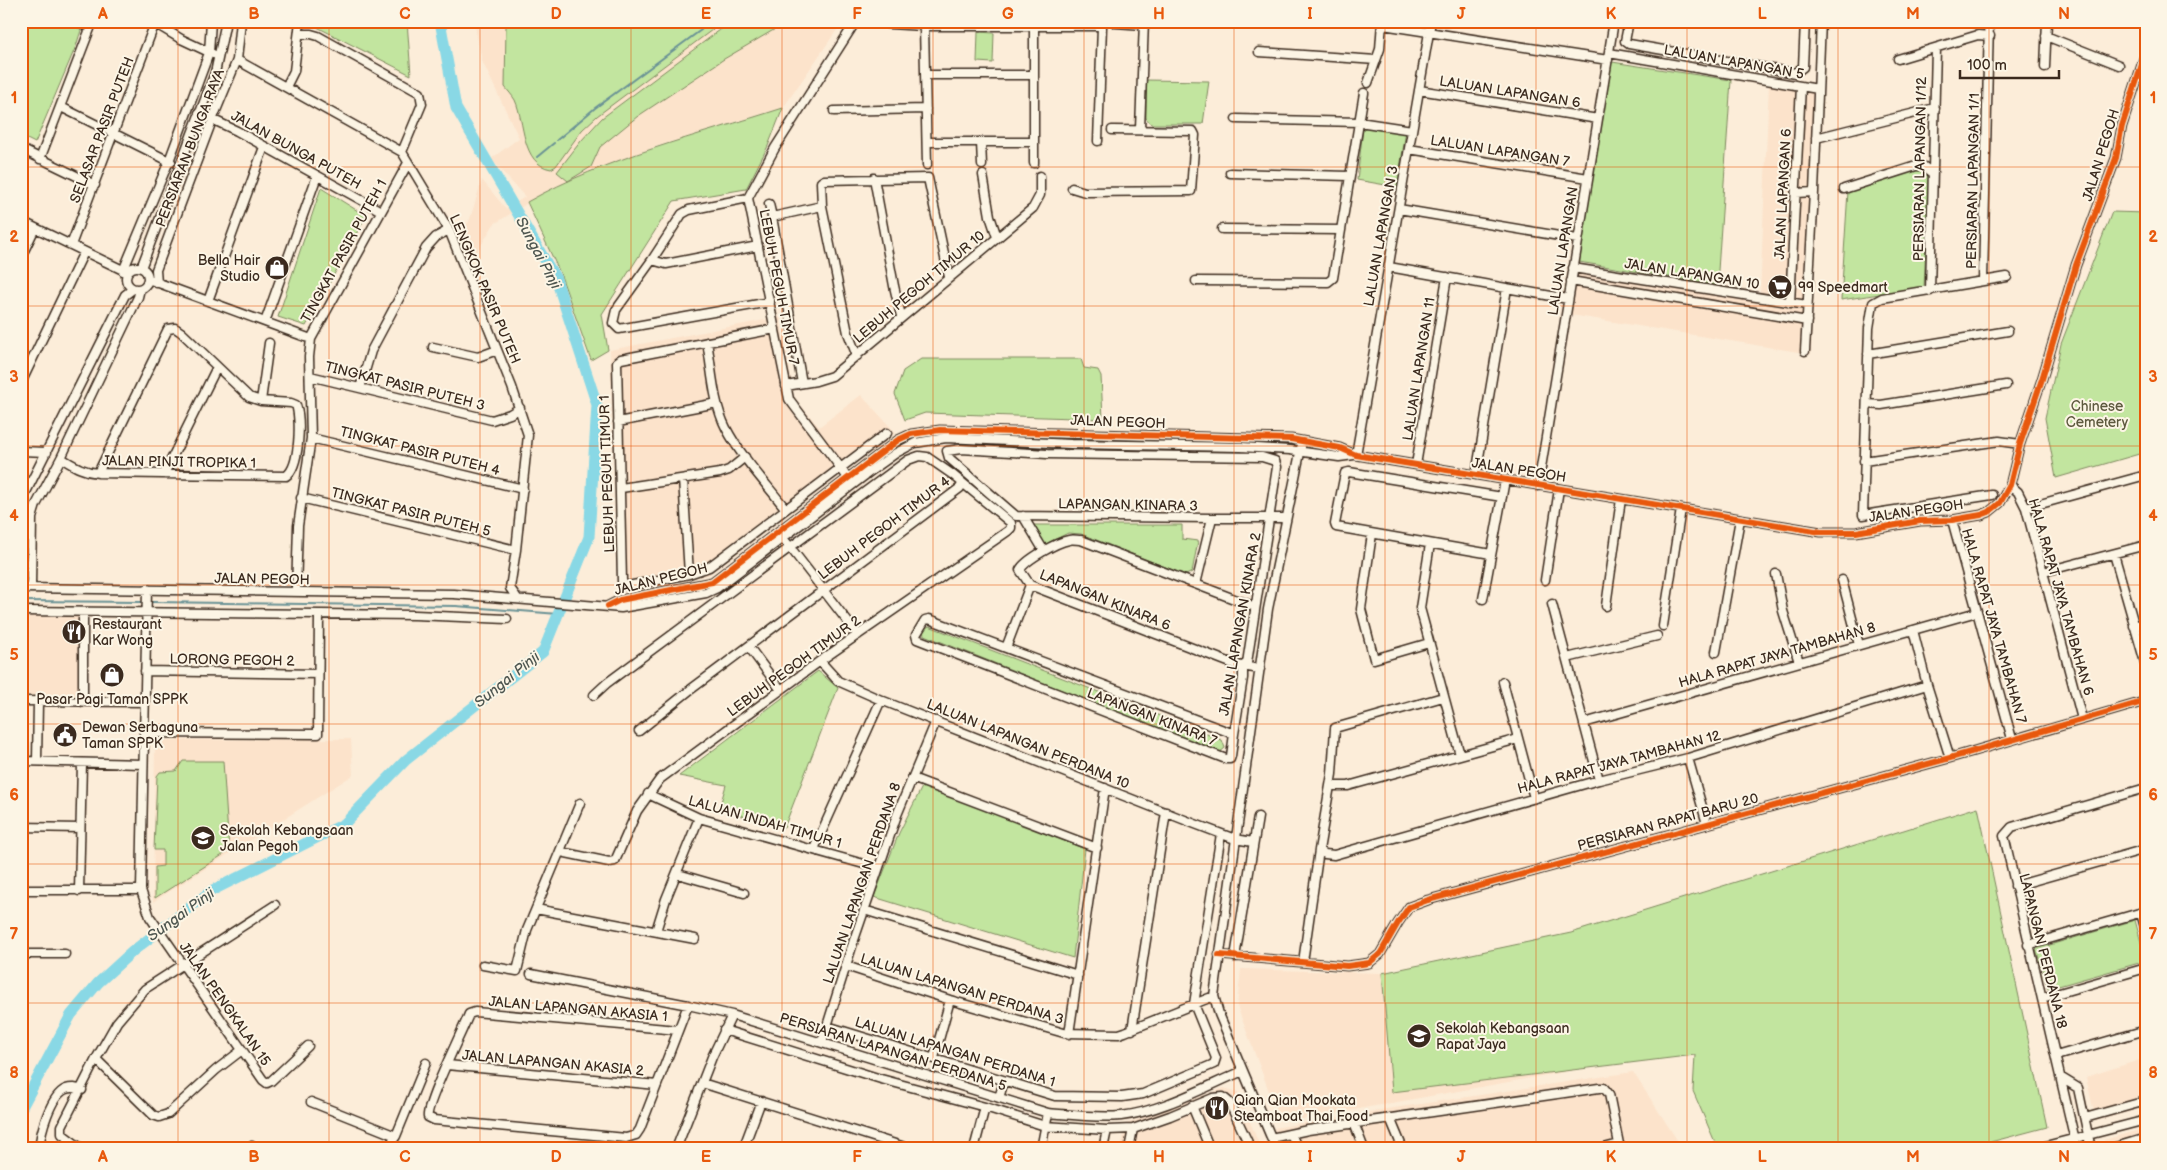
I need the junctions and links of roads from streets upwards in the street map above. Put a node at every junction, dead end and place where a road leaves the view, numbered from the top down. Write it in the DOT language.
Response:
graph roads {
  1 [pos="76,21"];
  2 [pos="211,21"];
  3 [pos="226,21"];
  4 [pos="241,21"];
  5 [pos="300,21"];
  6 [pos="856,21"];
  7 [pos="871,21"];
  8 [pos="1431,21"];
  9 [pos="1614,21"];
  10 [pos="1629,21"];
  11 [pos="1805,21"];
  12 [pos="1821,21"];
  13 [pos="1989,21"];
  14 [pos="2047,21"];
  15 [pos="154,22"];
  16 [pos="1144,23"];
  17 [pos="1382,23"];
  18 [pos="1114,24"];
  19 [pos="91,25"];
  20 [pos="924,26"];
  21 [pos="1034,27"];
  22 [pos="1429,31"];
  23 [pos="299,34"];
  24 [pos="1990,36"];
  25 [pos="2046,36"];
  26 [pos="1936,48"];
  27 [pos="1259,52"];
  28 [pos="2146,52"];
  29 [pos="209,53"];
  30 [pos="1608,56"];
  31 [pos="219,57"];
  32 [pos="1898,59"];
  33 [pos="237,60"];
  34 [pos="1376,60"];
  35 [pos="2120,65"];
  36 [pos="2045,67"];
  37 [pos="926,75"];
  38 [pos="1034,75"];
  39 [pos="1368,83"];
  40 [pos="1802,86"];
  41 [pos="286,87"];
  42 [pos="1818,89"];
  43 [pos="1419,90"];
  44 [pos="1364,93"];
  45 [pos="61,107"];
  46 [pos="1935,108"];
  47 [pos="926,109"];
  48 [pos="834,111"];
  49 [pos="199,113"];
  50 [pos="212,118"];
  51 [pos="1236,119"];
  52 [pos="1598,119"];
  53 [pos="1358,122"];
  54 [pos="1112,130"];
  55 [pos="1140,130"];
  56 [pos="1412,130"];
  57 [pos="115,134"];
  58 [pos="1816,138"];
  59 [pos="1098,140"];
  60 [pos="927,142"];
  61 [pos="981,142"];
  62 [pos="1034,142"];
  63 [pos="264,147"];
  64 [pos="21,149"];
  65 [pos="1409,149"];
  66 [pos="402,152"];
  67 [pos="40,159"];
  68 [pos="169,161"];
  69 [pos="408,163"];
  70 [pos="1034,163"];
  71 [pos="179,164"];
  72 [pos="927,165"];
  73 [pos="982,165"];
  74 [pos="1230,173"];
  75 [pos="1932,173"];
  76 [pos="317,176"];
  77 [pos="983,176"];
  78 [pos="1040,176"];
  79 [pos="1349,176"];
  80 [pos="874,178"];
  81 [pos="1588,178"];
  82 [pos="95,185"];
  83 [pos="1072,188"];
  84 [pos="1844,189"];
  85 [pos="1814,192"];
  86 [pos="1796,193"];
  87 [pos="748,198"];
  88 [pos="769,204"];
  89 [pos="822,206"];
  90 [pos="1399,209"];
  91 [pos="381,211"];
  92 [pos="772,216"];
  93 [pos="21,221"];
  94 [pos="35,228"];
  95 [pos="1222,229"];
  96 [pos="449,230"];
  97 [pos="1340,230"];
  98 [pos="997,238"];
  99 [pos="1578,239"];
  100 [pos="71,245"];
  101 [pos="758,246"];
  102 [pos="84,252"];
  103 [pos="21,256"];
  104 [pos="652,260"];
  105 [pos="1389,266"];
  106 [pos="141,268"];
  107 [pos="1573,268"];
  108 [pos="126,272"];
  109 [pos="949,277"];
  110 [pos="1447,277"];
  111 [pos="2007,277"];
  112 [pos="148,279"];
  113 [pos="1196,281"];
  114 [pos="1571,281"];
  115 [pos="1983,281"];
  116 [pos="158,283"];
  117 [pos="1507,288"];
  118 [pos="137,289"];
  119 [pos="1725,292"];
  120 [pos="1930,292"];
  121 [pos="1568,299"];
  122 [pos="208,301"];
  123 [pos="770,302"];
  124 [pos="1790,303"];
  125 [pos="1807,305"];
  126 [pos="1722,307"];
  127 [pos="902,316"];
  128 [pos="1807,321"];
  129 [pos="265,322"];
  130 [pos="775,329"];
  131 [pos="2008,331"];
  132 [pos="311,339"];
  133 [pos="707,342"];
  134 [pos="269,343"];
  135 [pos="433,347"];
  136 [pos="497,350"];
  137 [pos="1805,352"];
  138 [pos="1868,354"];
  139 [pos="857,356"];
  140 [pos="217,367"];
  141 [pos="310,376"];
  142 [pos="21,383"];
  143 [pos="802,383"];
  144 [pos="2006,385"];
  145 [pos="786,386"];
  146 [pos="360,388"];
  147 [pos="261,401"];
  148 [pos="717,403"];
  149 [pos="1867,404"];
  150 [pos="520,408"];
  151 [pos="618,422"];
  152 [pos="887,433"];
  153 [pos="311,438"];
  154 [pos="1303,441"];
  155 [pos="2020,444"];
  156 [pos="21,451"];
  157 [pos="1300,451"];
  158 [pos="47,452"];
  159 [pos="1356,455"];
  160 [pos="745,457"];
  161 [pos="61,458"];
  162 [pos="1864,462"];
  163 [pos="1416,465"];
  164 [pos="841,467"];
  165 [pos="98,473"];
  166 [pos="868,473"];
  167 [pos="164,474"];
  168 [pos="1476,475"];
  169 [pos="2146,475"];
  170 [pos="849,478"];
  171 [pos="683,479"];
  172 [pos="1505,480"];
  173 [pos="962,484"];
  174 [pos="2010,485"];
  175 [pos="981,486"];
  176 [pos="1538,486"];
  177 [pos="621,488"];
  178 [pos="523,489"];
  179 [pos="1559,489"];
  180 [pos="842,492"];
  181 [pos="1992,494"];
  182 [pos="1502,497"];
  183 [pos="301,498"];
  184 [pos="1621,500"];
  185 [pos="21,502"];
  186 [pos="785,508"];
  187 [pos="2026,508"];
  188 [pos="1681,510"];
  189 [pos="1023,516"];
  190 [pos="1212,518"];
  191 [pos="1271,518"];
  192 [pos="1285,518"];
  193 [pos="1740,519"];
  194 [pos="1952,520"];
  195 [pos="791,521"];
  196 [pos="1372,534"];
  197 [pos="783,538"];
  198 [pos="761,544"];
  199 [pos="1430,544"];
  200 [pos="2146,545"];
  201 [pos="790,548"];
  202 [pos="516,550"];
  203 [pos="1044,551"];
  204 [pos="1491,554"];
  205 [pos="2114,554"];
  206 [pos="31,571"];
  207 [pos="2043,572"];
  208 [pos="689,574"];
  209 [pos="1776,574"];
  210 [pos="1545,580"];
  211 [pos="1842,580"];
  212 [pos="21,583"];
  213 [pos="1196,584"];
  214 [pos="1030,585"];
  215 [pos="21,588"];
  216 [pos="31,588"];
  217 [pos="46,588"];
  218 [pos="510,588"];
  219 [pos="147,589"];
  220 [pos="823,590"];
  221 [pos="296,592"];
  222 [pos="498,597"];
  223 [pos="518,599"];
  224 [pos="1483,599"];
  225 [pos="1552,604"];
  226 [pos="608,606"];
  227 [pos="1255,606"];
  228 [pos="1606,606"];
  229 [pos="21,611"];
  230 [pos="146,611"];
  231 [pos="83,612"];
  232 [pos="1977,612"];
  233 [pos="319,614"];
  234 [pos="507,619"];
  235 [pos="2146,623"];
  236 [pos="1663,626"];
  237 [pos="2134,626"];
  238 [pos="1913,630"];
  239 [pos="858,635"];
  240 [pos="1657,636"];
  241 [pos="1429,643"];
  242 [pos="1859,645"];
  243 [pos="749,647"];
  244 [pos="1006,648"];
  245 [pos="1716,652"];
  246 [pos="1567,658"];
  247 [pos="820,661"];
  248 [pos="1799,662"];
  249 [pos="1243,666"];
  250 [pos="2146,666"];
  251 [pos="1260,669"];
  252 [pos="145,672"];
  253 [pos="318,674"];
  254 [pos="1503,682"];
  255 [pos="1927,685"];
  256 [pos="781,690"];
  257 [pos="594,695"];
  258 [pos="1443,697"];
  259 [pos="881,700"];
  260 [pos="21,701"];
  261 [pos="2146,701"];
  262 [pos="38,702"];
  263 [pos="83,702"];
  264 [pos="145,702"];
  265 [pos="2082,719"];
  266 [pos="936,722"];
  267 [pos="1584,723"];
  268 [pos="639,731"];
  269 [pos="144,733"];
  270 [pos="1234,734"];
  271 [pos="1518,739"];
  272 [pos="2012,739"];
  273 [pos="1232,746"];
  274 [pos="1249,751"];
  275 [pos="1460,755"];
  276 [pos="1688,758"];
  277 [pos="1950,758"];
  278 [pos="21,761"];
  279 [pos="37,761"];
  280 [pos="82,763"];
  281 [pos="143,764"];
  282 [pos="912,778"];
  283 [pos="1599,780"];
  284 [pos="1330,786"];
  285 [pos="1105,788"];
  286 [pos="2146,788"];
  287 [pos="648,794"];
  288 [pos="1534,798"];
  289 [pos="580,803"];
  290 [pos="1166,812"];
  291 [pos="1258,817"];
  292 [pos="699,818"];
  293 [pos="1707,824"];
  294 [pos="21,827"];
  295 [pos="80,828"];
  296 [pos="1220,834"];
  297 [pos="1235,839"];
  298 [pos="1254,842"];
  299 [pos="1097,848"];
  300 [pos="2146,848"];
  301 [pos="814,849"];
  302 [pos="1318,850"];
  303 [pos="561,852"];
  304 [pos="878,868"];
  305 [pos="678,874"];
  306 [pos="2015,886"];
  307 [pos="21,890"];
  308 [pos="141,890"];
  309 [pos="79,891"];
  310 [pos="744,893"];
  311 [pos="275,905"];
  312 [pos="536,909"];
  313 [pos="864,910"];
  314 [pos="2143,912"];
  315 [pos="656,931"];
  316 [pos="2146,931"];
  317 [pos="696,939"];
  318 [pos="2028,945"];
  319 [pos="21,954"];
  320 [pos="64,954"];
  321 [pos="1219,955"];
  322 [pos="1234,957"];
  323 [pos="1303,962"];
  324 [pos="183,964"];
  325 [pos="483,965"];
  326 [pos="846,966"];
  327 [pos="2146,968"];
  328 [pos="531,974"];
  329 [pos="1078,975"];
  330 [pos="1214,996"];
  331 [pos="2042,998"];
  332 [pos="950,1000"];
  333 [pos="1194,1004"];
  334 [pos="688,1005"];
  335 [pos="732,1015"];
  336 [pos="827,1026"];
  337 [pos="678,1030"];
  338 [pos="724,1030"];
  339 [pos="1132,1030"];
  340 [pos="2146,1030"];
  341 [pos="1069,1034"];
  342 [pos="822,1042"];
  343 [pos="308,1046"];
  344 [pos="242,1050"];
  345 [pos="2056,1056"];
  346 [pos="934,1058"];
  347 [pos="96,1059"];
  348 [pos="426,1063"];
  349 [pos="447,1066"];
  350 [pos="1243,1071"];
  351 [pos="2060,1077"];
  352 [pos="1004,1081"];
  353 [pos="702,1083"];
  354 [pos="657,1085"];
  355 [pos="82,1090"];
  356 [pos="999,1098"];
  357 [pos="761,1101"];
  358 [pos="2146,1101"];
  359 [pos="311,1102"];
  360 [pos="1192,1106"];
  361 [pos="985,1107"];
  362 [pos="1048,1113"];
  363 [pos="1390,1118"];
  364 [pos="2085,1118"];
  365 [pos="2146,1120"];
  366 [pos="1354,1123"];
  367 [pos="1045,1126"];
  368 [pos="1133,1129"];
  369 [pos="1107,1130"];
  370 [pos="2103,1132"];
  371 [pos="1291,1134"];
  372 [pos="396,1136"];
  373 [pos="2089,1136"];
  374 [pos="1271,1138"];
  375 [pos="2146,1138"];
  376 [pos="2075,1139"];
  377 [pos="1621,1146"];
  378 [pos="40,1149"];
  379 [pos="82,1149"];
  380 [pos="387,1149"];
  381 [pos="676,1149"];
  382 [pos="743,1149"];
  383 [pos="912,1149"];
  384 [pos="974,1149"];
  385 [pos="1041,1149"];
  386 [pos="1103,1149"];
  387 [pos="1129,1149"];
  388 [pos="1210,1149"];
  389 [pos="1251,1149"];
  390 [pos="1276,1149"];
  391 [pos="1298,1149"];
  392 [pos="1364,1149"];
  393 [pos="1403,1149"];
  394 [pos="1600,1149"];
  395 [pos="2034,1149"];
  396 [pos="2077,1149"];
  397 [pos="2091,1149"];
  398 [pos="2108,1149"];
  1 -- 19 [label="street"];
  2 -- 29 [label="street"];
  3 -- 31 [label="street, PERSIARAN BUNGA RAYA"];
  4 -- 33 [label="street, PERSIARAN BUNGA RAYA"];
  5 -- 23 [label="street"];
  6 -- 87 [label="street, LEBUH PEGUH TIMUR 7"];
  7 -- 20 [label="street"];
  8 -- 22 [label="street, LALUAN LAPANGAN 3"];
  9 -- 30 [label="street, LALUAN LAPANGAN"];
  10 -- 11 [label="street"];
  12 -- 42 [label="street, LALUAN LAPANGAN 5"];
  13 -- 24 [label="street, PERSIARAN LAPANGAN 1/1"];
  14 -- 25 [label="street"];
  15 -- 29 [label="street"];
  15 -- 57 [label="street, SELASAR PASIR PUTEH"];
  16 -- 18 [label="street"];
  16 -- 55 [label="street"];
  17 -- 22 [label="street, LALUAN LAPANGAN 5"];
  17 -- 34 [label="street"];
  19 -- 45 [label="street"];
  20 -- 21 [label="street"];
  20 -- 37 [label="street"];
  21 -- 38 [label="street"];
  21 -- 59 [label="street"];
  22 -- 30 [label="street, LALUAN LAPANGAN 5"];
  22 -- 43 [label="street, LALUAN LAPANGAN 3"];
  23 -- 41 [label="street"];
  23 -- 66 [label="street"];
  24 -- 26 [label="street"];
  24 -- 115 [label="street, PERSIARAN LAPANGAN 1/1"];
  25 -- 35 [label="street"];
  25 -- 36 [label="street"];
  26 -- 32 [label="street"];
  26 -- 46 [label="street, PERSIARAN LAPANGAN 1/12"];
  27 -- 34 [label="street"];
  28 -- 155 [label="street, JALAN PEGOH"];
  29 -- 31 [label="street"];
  29 -- 68 [label="street"];
  30 -- 40 [label="street, LALUAN LAPANGAN 5"];
  30 -- 52 [label="street, LALUAN LAPANGAN"];
  31 -- 49 [label="street, PERSIARAN BUNGA RAYA"];
  33 -- 41 [label="street"];
  33 -- 50 [label="street, PERSIARAN BUNGA RAYA"];
  34 -- 39 [label="street"];
  37 -- 38 [label="street"];
  37 -- 47 [label="street"];
  38 -- 62 [label="street"];
  40 -- 42 [label="street, LALUAN LAPANGAN 5"];
  40 -- 86 [label="street, JALAN LAPANGAN 6"];
  41 -- 66 [label="street"];
  42 -- 58 [label="street"];
  43 -- 52 [label="street, LALUAN LAPANGAN 6"];
  43 -- 56 [label="street, LALUAN LAPANGAN 3"];
  44 -- 53 [label="street"];
  45 -- 57 [label="street"];
  45 -- 67 [label="street"];
  46 -- 58 [label="street"];
  46 -- 75 [label="street, PERSIARAN LAPANGAN 1/12"];
  47 -- 48 [label="street"];
  47 -- 60 [label="street"];
  49 -- 50 [label="street, JALAN BUNGA PUTEH"];
  49 -- 71 [label="street, PERSIARAN BUNGA RAYA"];
  50 -- 63 [label="street, JALAN BUNGA PUTEH"];
  50 -- 116 [label="street, PERSIARAN BUNGA RAYA"];
  51 -- 53 [label="street"];
  52 -- 81 [label="street, LALUAN LAPANGAN"];
  53 -- 56 [label="street"];
  53 -- 79 [label="street"];
  54 -- 55 [label="street"];
  55 -- 83 [label="street"];
  56 -- 65 [label="street, LALUAN LAPANGAN 3"];
  57 -- 68 [label="street"];
  57 -- 82 [label="street, SELASAR PASIR PUTEH"];
  58 -- 85 [label="street"];
  60 -- 61 [label="street"];
  60 -- 72 [label="street"];
  61 -- 62 [label="street"];
  61 -- 73 [label="street"];
  62 -- 70 [label="street"];
  63 -- 76 [label="street, JALAN BUNGA PUTEH"];
  63 -- 122 [label="street"];
  64 -- 67 [label="street"];
  65 -- 81 [label="street, LALUAN LAPANGAN 7"];
  65 -- 90 [label="street, LALUAN LAPANGAN 3"];
  66 -- 69 [label="street, LENGKOK PASIR PUTEH"];
  67 -- 82 [label="street"];
  68 -- 71 [label="street"];
  68 -- 108 [label="street"];
  69 -- 91 [label="street, TINGKAT PASIR PUTEH 1"];
  69 -- 96 [label="street, LENGKOK PASIR PUTEH"];
  71 -- 106 [label="street, PERSIARAN BUNGA RAYA"];
  74 -- 79 [label="street"];
  75 -- 84 [label="street"];
  75 -- 120 [label="street, PERSIARAN LAPANGAN 1/12"];
  76 -- 91 [label="street, JALAN BUNGA PUTEH"];
  76 -- 129 [label="street"];
  77 -- 98 [label="street"];
  78 -- 98 [label="street, LEBUH PEGOH TIMUR 10"];
  79 -- 97 [label="street"];
  80 -- 89 [label="street"];
  80 -- 109 [label="street"];
  80 -- 127 [label="street"];
  81 -- 99 [label="street, LALUAN LAPANGAN"];
  82 -- 100 [label="street, SELASAR PASIR PUTEH"];
  85 -- 86 [label="street"];
  85 -- 125 [label="street"];
  86 -- 124 [label="street, JALAN LAPANGAN 6"];
  87 -- 101 [label="street, LEBUH PEGUH TIMUR 7"];
  87 -- 104 [label="street"];
  88 -- 92 [label="street"];
  89 -- 92 [label="street"];
  89 -- 139 [label="street"];
  90 -- 99 [label="street"];
  90 -- 105 [label="street, LALUAN LAPANGAN 3"];
  91 -- 132 [label="street, TINGKAT PASIR PUTEH 1"];
  92 -- 143 [label="street"];
  93 -- 94 [label="street"];
  94 -- 100 [label="street"];
  94 -- 103 [label="street"];
  95 -- 97 [label="street"];
  96 -- 136 [label="street, LENGKOK PASIR PUTEH"];
  96 -- 146 [label="street"];
  97 -- 113 [label="street"];
  98 -- 109 [label="street, LEBUH PEGOH TIMUR 10"];
  99 -- 107 [label="street, LALUAN LAPANGAN"];
  100 -- 102 [label="street"];
  101 -- 104 [label="street"];
  101 -- 123 [label="street, LEBUH PEGUH TIMUR 7"];
  102 -- 108 [label="street"];
  102 -- 142 [label="street"];
  104 -- 123 [label="street"];
  105 -- 110 [label="street"];
  105 -- 159 [label="street, LALUAN LAPANGAN 3"];
  106 -- 108 [label="street"];
  106 -- 112 [label="street"];
  107 -- 114 [label="street, LALUAN LAPANGAN"];
  107 -- 119 [label="street, JALAN LAPANGAN 10"];
  108 -- 118 [label="street"];
  109 -- 127 [label="street, LEBUH PEGOH TIMUR 10"];
  110 -- 117 [label="street"];
  110 -- 163 [label="street, LALUAN LAPANGAN 11"];
  111 -- 115 [label="street"];
  112 -- 116 [label="street"];
  112 -- 118 [label="street"];
  114 -- 121 [label="street, LALUAN LAPANGAN"];
  114 -- 126 [label="street"];
  115 -- 120 [label="street"];
  116 -- 122 [label="street"];
  117 -- 121 [label="street"];
  117 -- 168 [label="street"];
  118 -- 158 [label="street"];
  118 -- 161 [label="street"];
  119 -- 124 [label="street, JALAN LAPANGAN 10"];
  119 -- 126 [label="street"];
  120 -- 138 [label="street"];
  121 -- 176 [label="street, LALUAN LAPANGAN"];
  122 -- 129 [label="street"];
  123 -- 130 [label="street, LEBUH PEGUH TIMUR 7"];
  124 -- 125 [label="street, JALAN LAPANGAN 10"];
  125 -- 128 [label="street"];
  126 -- 128 [label="street"];
  127 -- 139 [label="street, LEBUH PEGOH TIMUR 10"];
  128 -- 137 [label="street"];
  129 -- 132 [label="street"];
  130 -- 133 [label="street"];
  130 -- 145 [label="street, LEBUH PEGUH TIMUR 7"];
  131 -- 138 [label="street"];
  132 -- 141 [label="street, TINGKAT PASIR PUTEH 1"];
  133 -- 148 [label="street"];
  133 -- 151 [label="street, LEBUH PEGUH TIMUR 1"];
  134 -- 147 [label="street"];
  135 -- 136 [label="street"];
  136 -- 150 [label="street, LENGKOK PASIR PUTEH"];
  138 -- 149 [label="street"];
  139 -- 143 [label="street, LEBUH PEGOH TIMUR 10"];
  140 -- 147 [label="street"];
  140 -- 165 [label="street"];
  140 -- 167 [label="street"];
  141 -- 146 [label="street, TINGKAT PASIR PUTEH 3"];
  141 -- 153 [label="street, TINGKAT PASIR PUTEH 1"];
  143 -- 145 [label="street, LEBUH PEGOH TIMUR 10"];
  144 -- 149 [label="street"];
  145 -- 164 [label="street, LEBUH PEGUH TIMUR 7"];
  146 -- 150 [label="street, TINGKAT PASIR PUTEH 3"];
  147 -- 167 [label="street, JALAN PINJI TROPIKA 1"];
  148 -- 151 [label="street"];
  148 -- 160 [label="street"];
  149 -- 162 [label="street"];
  150 -- 178 [label="street, LENGKOK PASIR PUTEH"];
  151 -- 177 [label="street, LEBUH PEGUH TIMUR 1"];
  152 -- 164 [label="street"];
  153 -- 178 [label="street, TINGKAT PASIR PUTEH 4"];
  153 -- 183 [label="street, TINGKAT PASIR PUTEH 1"];
  154 -- 157 [label="street"];
  154 -- 159 [label="street, JALAN PEGOH"];
  154 -- 170 [label="street, JALAN PEGOH"];
  155 -- 162 [label="street"];
  155 -- 174 [label="street, JALAN PEGOH"];
  156 -- 158 [label="street"];
  157 -- 159 [label="street"];
  157 -- 166 [label="street"];
  157 -- 192 [label="street"];
  158 -- 185 [label="street"];
  159 -- 163 [label="street, JALAN PEGOH"];
  160 -- 171 [label="street"];
  160 -- 186 [label="street"];
  161 -- 165 [label="street, JALAN PINJI TROPIKA 1"];
  161 -- 206 [label="street"];
  162 -- 181 [label="street"];
  163 -- 168 [label="street, JALAN PEGOH"];
  164 -- 170 [label="street, LEBUH PEGUH TIMUR 7"];
  164 -- 186 [label="street"];
  165 -- 167 [label="street, JALAN PINJI TROPIKA 1"];
  166 -- 170 [label="street"];
  166 -- 180 [label="street"];
  168 -- 172 [label="street, JALAN PEGOH"];
  169 -- 187 [label="street"];
  170 -- 180 [label="street"];
  170 -- 195 [label="street, JALAN PEGOH"];
  171 -- 177 [label="street"];
  171 -- 208 [label="street"];
  172 -- 176 [label="street, JALAN PEGOH"];
  172 -- 182 [label="street"];
  173 -- 201 [label="street, LEBUH PEGOH TIMUR 4"];
  173 -- 220 [label="street, LEBUH PEGOH TIMUR 4"];
  173 -- 239 [label="street, LEBUH PEGOH TIMUR 2"];
  174 -- 187 [label="street, HALA RAPAT JAYA TAMBAHAN 6"];
  174 -- 194 [label="street, JALAN PEGOH"];
  175 -- 189 [label="street, LAPANGAN KINARA 3"];
  175 -- 191 [label="street, JALAN LAPANGAN KINARA 2"];
  176 -- 179 [label="street, JALAN PEGOH"];
  177 -- 208 [label="street, LEBUH PEGUH TIMUR 1"];
  178 -- 202 [label="street, LENGKOK PASIR PUTEH"];
  179 -- 184 [label="street, JALAN PEGOH"];
  179 -- 210 [label="street"];
  180 -- 197 [label="street"];
  182 -- 196 [label="street"];
  182 -- 204 [label="street"];
  183 -- 202 [label="street, TINGKAT PASIR PUTEH 5"];
  183 -- 221 [label="street, TINGKAT PASIR PUTEH 1"];
  184 -- 188 [label="street, JALAN PEGOH"];
  184 -- 228 [label="street"];
  186 -- 208 [label="street"];
  187 -- 207 [label="street, HALA RAPAT JAYA TAMBAHAN 6"];
  188 -- 193 [label="street, JALAN PEGOH"];
  188 -- 236 [label="street"];
  189 -- 190 [label="street, LAPANGAN KINARA 3"];
  189 -- 203 [label="street"];
  190 -- 191 [label="street, LAPANGAN KINARA 3"];
  190 -- 213 [label="street"];
  191 -- 192 [label="street, LAPANGAN KINARA 3"];
  191 -- 227 [label="street, JALAN LAPANGAN KINARA 2"];
  192 -- 251 [label="street"];
  193 -- 194 [label="street, JALAN PEGOH"];
  193 -- 245 [label="street"];
  194 -- 232 [label="street, HALA RAPAT JAYA TAMBAHAN 7"];
  195 -- 197 [label="street"];
  195 -- 198 [label="street, JALAN PEGOH"];
  196 -- 199 [label="street"];
  196 -- 241 [label="street"];
  197 -- 198 [label="street"];
  197 -- 201 [label="street"];
  197 -- 226 [label="street"];
  198 -- 226 [label="street, JALAN PEGOH"];
  199 -- 204 [label="street"];
  199 -- 241 [label="street"];
  200 -- 205 [label="street"];
  201 -- 220 [label="street"];
  201 -- 257 [label="street, LEBUH PEGOH TIMUR 4"];
  202 -- 218 [label="street, LENGKOK PASIR PUTEH"];
  203 -- 213 [label="street, LAPANGAN KINARA 6"];
  203 -- 214 [label="street, LAPANGAN KINARA 6"];
  204 -- 224 [label="street"];
  205 -- 207 [label="street"];
  205 -- 237 [label="street"];
  206 -- 212 [label="street"];
  206 -- 216 [label="street"];
  206 -- 217 [label="street"];
  207 -- 265 [label="street, HALA RAPAT JAYA TAMBAHAN 6"];
  209 -- 248 [label="street"];
  211 -- 242 [label="street"];
  213 -- 227 [label="street, LAPANGAN KINARA 6"];
  214 -- 244 [label="street"];
  214 -- 249 [label="street, LAPANGAN KINARA 6"];
  215 -- 216 [label="street, JALAN PEGOH"];
  216 -- 217 [label="street, JALAN PEGOH"];
  217 -- 219 [label="street, JALAN PEGOH"];
  218 -- 222 [label="street"];
  218 -- 223 [label="street"];
  219 -- 221 [label="street, JALAN PEGOH"];
  219 -- 230 [label="street, JALAN PENGKALAN 15"];
  220 -- 239 [label="street"];
  220 -- 243 [label="street, LEBUH PEGOH TIMUR 4"];
  221 -- 222 [label="street, JALAN PEGOH"];
  222 -- 223 [label="street, JALAN PEGOH"];
  223 -- 226 [label="street, JALAN PEGOH"];
  225 -- 246 [label="street"];
  227 -- 249 [label="street, JALAN LAPANGAN KINARA 2"];
  229 -- 231 [label="street"];
  230 -- 231 [label="street"];
  230 -- 233 [label="street"];
  230 -- 252 [label="street, JALAN PENGKALAN 15"];
  231 -- 263 [label="street"];
  232 -- 238 [label="street, HALA RAPAT JAYA TAMBAHAN 8"];
  232 -- 272 [label="street, HALA RAPAT JAYA TAMBAHAN 7"];
  233 -- 234 [label="street"];
  233 -- 253 [label="street"];
  235 -- 237 [label="street"];
  237 -- 250 [label="street"];
  238 -- 242 [label="street, HALA RAPAT JAYA TAMBAHAN 8"];
  238 -- 255 [label="street"];
  239 -- 247 [label="street, LEBUH PEGOH TIMUR 2"];
  240 -- 246 [label="street"];
  241 -- 258 [label="street"];
  242 -- 248 [label="street, HALA RAPAT JAYA TAMBAHAN 8"];
  243 -- 256 [label="street"];
  243 -- 268 [label="street, LEBUH PEGOH TIMUR 4"];
  244 -- 270 [label="street, LAPANGAN KINARA 7"];
  244 -- 273 [label="street, LAPANGAN KINARA 7"];
  246 -- 267 [label="street"];
  247 -- 256 [label="street, LEBUH PEGOH TIMUR 2"];
  247 -- 259 [label="street, LALUAN LAPANGAN PERDANA 10"];
  248 -- 267 [label="street, HALA RAPAT JAYA TAMBAHAN 8"];
  249 -- 251 [label="street, LAPANGAN KINARA 6"];
  249 -- 270 [label="street, JALAN LAPANGAN KINARA 2"];
  251 -- 274 [label="street"];
  252 -- 253 [label="street, LORONG PEGOH 2"];
  252 -- 264 [label="street, JALAN PENGKALAN 15"];
  253 -- 269 [label="street"];
  254 -- 271 [label="street"];
  255 -- 276 [label="street, HALA RAPAT JAYA TAMBAHAN 12"];
  255 -- 277 [label="street"];
  256 -- 287 [label="street, LEBUH PEGOH TIMUR 2"];
  258 -- 275 [label="street"];
  258 -- 284 [label="street"];
  259 -- 266 [label="street, LALUAN LAPANGAN PERDANA 10"];
  259 -- 301 [label="street"];
  260 -- 262 [label="street"];
  261 -- 265 [label="street, PERSIARAN RAPAT BARU 20"];
  262 -- 263 [label="street"];
  262 -- 279 [label="street"];
  263 -- 264 [label="street"];
  264 -- 269 [label="street, JALAN PENGKALAN 15"];
  265 -- 272 [label="street, PERSIARAN RAPAT BARU 20"];
  266 -- 282 [label="street, LALUAN LAPANGAN PERDANA 8"];
  266 -- 285 [label="street, LALUAN LAPANGAN PERDANA 10"];
  267 -- 283 [label="street"];
  269 -- 281 [label="street, JALAN PENGKALAN 15"];
  270 -- 273 [label="street, LAPANGAN KINARA 7"];
  271 -- 275 [label="street"];
  271 -- 288 [label="street"];
  272 -- 277 [label="street, PERSIARAN RAPAT BARU 20"];
  273 -- 274 [label="street"];
  274 -- 297 [label="street"];
  275 -- 284 [label="street"];
  276 -- 283 [label="street, HALA RAPAT JAYA TAMBAHAN 12"];
  276 -- 293 [label="street"];
  277 -- 293 [label="street, PERSIARAN RAPAT BARU 20"];
  278 -- 279 [label="street"];
  279 -- 280 [label="street"];
  280 -- 281 [label="street"];
  280 -- 295 [label="street"];
  281 -- 308 [label="street, JALAN PENGKALAN 15"];
  282 -- 299 [label="street"];
  282 -- 304 [label="street, LALUAN LAPANGAN PERDANA 8"];
  283 -- 288 [label="street, HALA RAPAT JAYA TAMBAHAN 12"];
  284 -- 302 [label="street"];
  285 -- 290 [label="street, LALUAN LAPANGAN PERDANA 10"];
  285 -- 299 [label="street"];
  286 -- 306 [label="street, LAPANGAN PERDANA 18"];
  287 -- 292 [label="street, LALUAN INDAH TIMUR 1"];
  287 -- 303 [label="street, LEBUH PEGOH TIMUR 2"];
  288 -- 302 [label="street, HALA RAPAT JAYA TAMBAHAN 12"];
  289 -- 303 [label="street"];
  290 -- 296 [label="street, LALUAN LAPANGAN PERDANA 10"];
  290 -- 339 [label="street"];
  291 -- 298 [label="street"];
  292 -- 301 [label="street, LALUAN INDAH TIMUR 1"];
  292 -- 305 [label="street"];
  293 -- 323 [label="street, PERSIARAN RAPAT BARU 20"];
  294 -- 295 [label="street"];
  295 -- 309 [label="street"];
  296 -- 297 [label="street, LALUAN LAPANGAN PERDANA 10"];
  296 -- 333 [label="street"];
  297 -- 298 [label="street, LALUAN LAPANGAN PERDANA 10"];
  297 -- 321 [label="street"];
  298 -- 322 [label="street"];
  299 -- 329 [label="street"];
  300 -- 306 [label="street"];
  301 -- 304 [label="street, LALUAN INDAH TIMUR 1"];
  302 -- 323 [label="street"];
  303 -- 312 [label="street"];
  304 -- 313 [label="street, LALUAN LAPANGAN PERDANA 8"];
  305 -- 310 [label="street"];
  305 -- 315 [label="street"];
  306 -- 318 [label="street, LAPANGAN PERDANA 18"];
  307 -- 309 [label="street"];
  308 -- 309 [label="street"];
  308 -- 324 [label="street, JALAN PENGKALAN 15"];
  311 -- 324 [label="street"];
  312 -- 315 [label="street"];
  312 -- 325 [label="street"];
  313 -- 326 [label="street, LALUAN LAPANGAN PERDANA 8"];
  313 -- 329 [label="street"];
  314 -- 316 [label="street"];
  314 -- 318 [label="street"];
  315 -- 317 [label="street"];
  318 -- 331 [label="street, LAPANGAN PERDANA 18"];
  319 -- 320 [label="street"];
  321 -- 322 [label="street, PERSIARAN RAPAT BARU 20"];
  321 -- 330 [label="street"];
  322 -- 323 [label="street, PERSIARAN RAPAT BARU 20"];
  324 -- 344 [label="street, JALAN PENGKALAN 15"];
  324 -- 347 [label="street"];
  326 -- 332 [label="street, LALUAN LAPANGAN PERDANA 3"];
  326 -- 336 [label="street, LALUAN LAPANGAN PERDANA 8"];
  327 -- 331 [label="street"];
  328 -- 334 [label="street, PERSIARAN LAPANGAN PERDANA 5"];
  329 -- 341 [label="street"];
  330 -- 333 [label="street, LALUAN LAPANGAN PERDANA 3"];
  330 -- 350 [label="street"];
  331 -- 345 [label="street, LAPANGAN PERDANA 18"];
  332 -- 341 [label="street, LALUAN LAPANGAN PERDANA 3"];
  332 -- 346 [label="street"];
  333 -- 339 [label="street, LALUAN LAPANGAN PERDANA 3"];
  333 -- 352 [label="street, LALUAN LAPANGAN PERDANA 1"];
  334 -- 335 [label="street, PERSIARAN LAPANGAN PERDANA 5"];
  334 -- 337 [label="street"];
  335 -- 338 [label="street"];
  335 -- 342 [label="street, PERSIARAN LAPANGAN PERDANA 5"];
  336 -- 342 [label="street, LALUAN LAPANGAN PERDANA 8"];
  336 -- 346 [label="street, LALUAN LAPANGAN PERDANA 1"];
  337 -- 349 [label="street, JALAN LAPANGAN AKASIA 1"];
  337 -- 354 [label="street"];
  338 -- 353 [label="street"];
  338 -- 361 [label="street"];
  339 -- 341 [label="street, LALUAN LAPANGAN PERDANA 3"];
  340 -- 345 [label="street"];
  342 -- 356 [label="street, PERSIARAN LAPANGAN PERDANA 5"];
  343 -- 344 [label="street, JALAN PENGKALAN 15"];
  344 -- 347 [label="street"];
  345 -- 351 [label="street, LAPANGAN PERDANA 18"];
  346 -- 352 [label="street, LALUAN LAPANGAN PERDANA 1"];
  347 -- 355 [label="street"];
  348 -- 372 [label="street"];
  349 -- 354 [label="street, JALAN LAPANGAN AKASIA 2"];
  349 -- 354 [label="street"];
  350 -- 362 [label="street, PERSIARAN LAPANGAN PERDANA 5"];
  350 -- 374 [label="street"];
  351 -- 364 [label="street"];
  351 -- 376 [label="street, LAPANGAN PERDANA 18"];
  352 -- 356 [label="street"];
  353 -- 357 [label="street"];
  353 -- 381 [label="street"];
  355 -- 378 [label="street"];
  355 -- 379 [label="street"];
  356 -- 362 [label="street, PERSIARAN LAPANGAN PERDANA 5"];
  357 -- 382 [label="street"];
  357 -- 383 [label="street"];
  358 -- 364 [label="street"];
  359 -- 372 [label="street"];
  360 -- 368 [label="street"];
  360 -- 388 [label="street"];
  360 -- 389 [label="street"];
  361 -- 367 [label="street"];
  361 -- 384 [label="street"];
  362 -- 367 [label="street"];
  363 -- 366 [label="street"];
  363 -- 377 [label="street"];
  363 -- 393 [label="street"];
  364 -- 373 [label="street"];
  365 -- 370 [label="street"];
  366 -- 371 [label="street"];
  366 -- 392 [label="street"];
  367 -- 369 [label="street"];
  367 -- 385 [label="street"];
  368 -- 369 [label="street"];
  368 -- 387 [label="street"];
  369 -- 386 [label="street"];
  370 -- 373 [label="street"];
  370 -- 398 [label="street"];
  371 -- 374 [label="street"];
  371 -- 391 [label="street"];
  372 -- 380 [label="street"];
  373 -- 376 [label="street"];
  373 -- 397 [label="street"];
  374 -- 390 [label="street"];
  375 -- 398 [label="street"];
  376 -- 395 [label="street"];
  376 -- 396 [label="street, LAPANGAN PERDANA 18"];
  377 -- 394 [label="street"];
}
